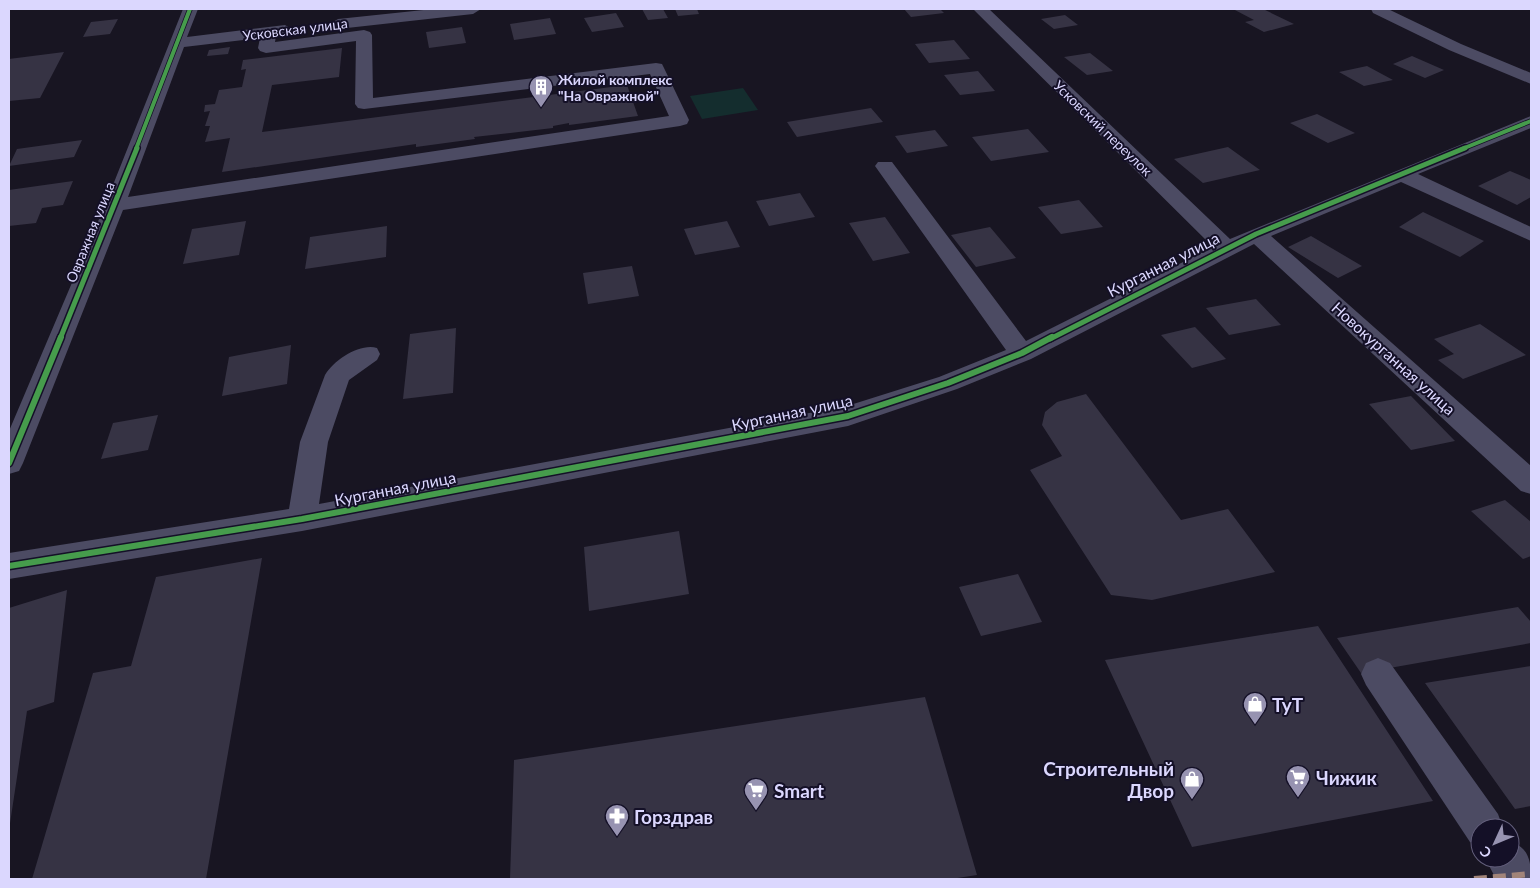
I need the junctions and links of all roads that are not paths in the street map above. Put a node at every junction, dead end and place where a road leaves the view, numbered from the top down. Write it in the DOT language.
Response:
graph roads {
  1 [pos="190,9"];
  2 [pos="473,9"];
  3 [pos="980,9"];
  4 [pos="1378,10"];
  5 [pos="269,32"];
  6 [pos="176,43"];
  7 [pos="1531,79"];
  8 [pos="1531,121"];
  9 [pos="885,166"];
  10 [pos="1403,175"];
  11 [pos="115,205"];
  12 [pos="1256,234"];
  13 [pos="1531,235"];
  14 [pos="1226,247"];
  15 [pos="1022,353"];
  16 [pos="368,354"];
  17 [pos="9,463"];
  18 [pos="1531,483"];
  19 [pos="302,519"];
  20 [pos="9,566"];
  21 [pos="1378,674"];
  22 [pos="1477,818"];
  23 [pos="1512,868"];
  24 [pos="1520,879"];
  1 -- 6 [label="street, Овражная улица"];
  2 -- 5 [label="street, Усковская улица"];
  3 -- 14 [label="street, Усковский переулок"];
  4 -- 7 [label="street"];
  5 -- 6 [label="street, Усковская улица"];
  5 -- 11 [label="street"];
  6 -- 11 [label="street, Овражная улица"];
  8 -- 10 [label="street, Курганная улица"];
  9 -- 15 [label="street"];
  10 -- 12 [label="street, Курганная улица"];
  10 -- 13 [label="street"];
  11 -- 17 [label="street, Овражная улица"];
  12 -- 14 [label="street, Курганная улица"];
  12 -- 18 [label="street, Новокурганная улица"];
  14 -- 15 [label="street, Курганная улица"];
  15 -- 19 [label="street, Курганная улица"];
  16 -- 19 [label="street"];
  19 -- 20 [label="street, Курганная улица"];
  21 -- 22 [label="street"];
  23 -- 24 [label="street"];
}
